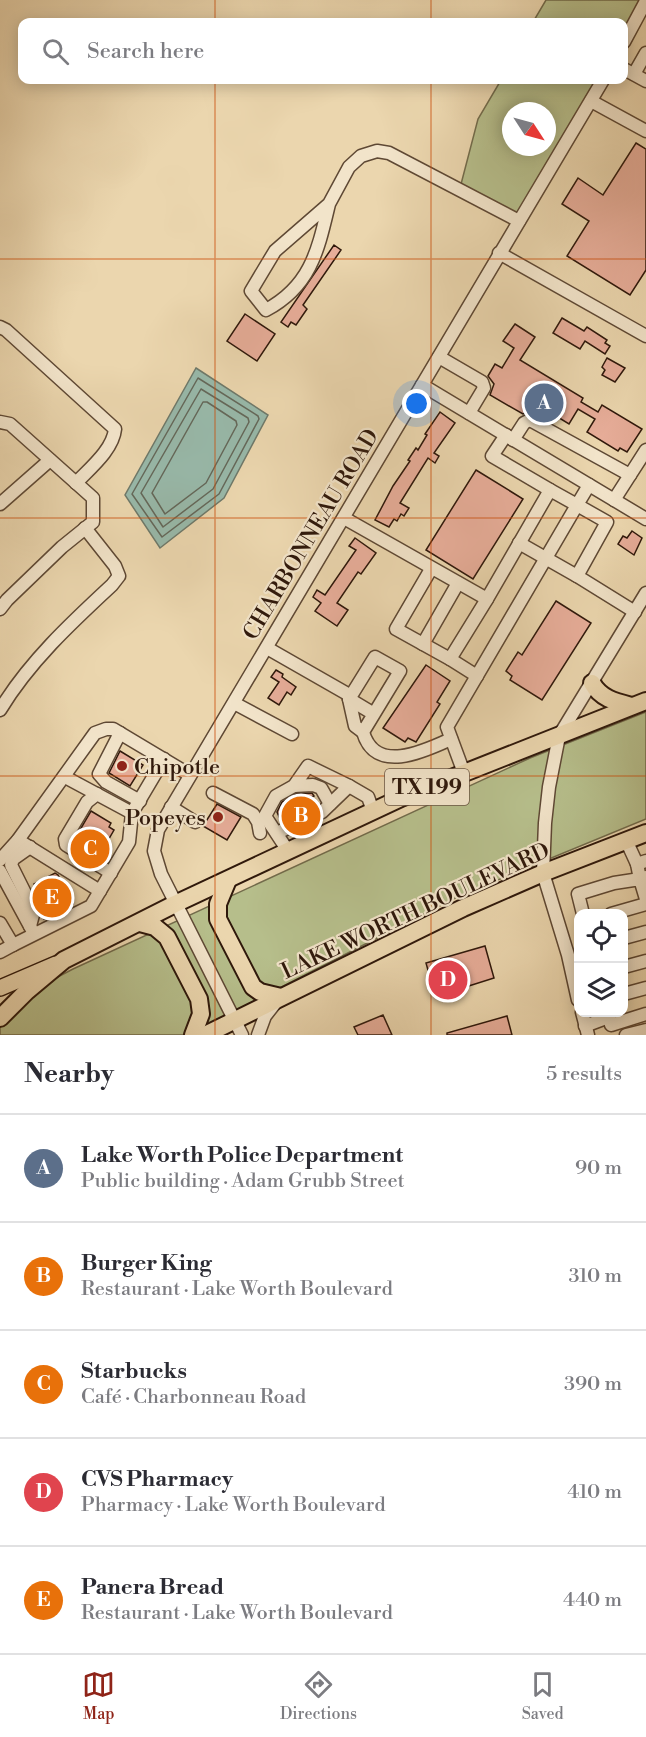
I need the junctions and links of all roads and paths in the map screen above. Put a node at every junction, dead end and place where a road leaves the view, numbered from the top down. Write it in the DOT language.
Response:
graph roads {
  1 [pos="646,3"];
  2 [pos="628,35"];
  3 [pos="646,53"];
  4 [pos="629,71"];
  5 [pos="646,81"];
  6 [pos="601,84"];
  7 [pos="591,101"];
  8 [pos="646,131"];
  9 [pos="329,204"];
  10 [pos="519,221"];
  11 [pos="499,253"];
  12 [pos="0,327"];
  13 [pos="646,336"];
  14 [pos="439,357"];
  15 [pos="422,386"];
  16 [pos="469,413"];
  17 [pos="0,422"];
  18 [pos="510,438"];
  19 [pos="646,450"];
  20 [pos="50,460"];
  21 [pos="630,475"];
  22 [pos="76,483"];
  23 [pos="589,485"];
  24 [pos="550,490"];
  25 [pos="614,500"];
  26 [pos="0,504"];
  27 [pos="577,506"];
  28 [pos="344,518"];
  29 [pos="646,519"];
  30 [pos="85,528"];
  31 [pos="519,543"];
  32 [pos="546,558"];
  33 [pos="435,571"];
  34 [pos="577,576"];
  35 [pos="458,583"];
  36 [pos="646,593"];
  37 [pos="487,599"];
  38 [pos="0,609"];
  39 [pos="635,612"];
  40 [pos="423,644"];
  41 [pos="267,648"];
  42 [pos="450,659"];
  43 [pos="477,676"];
  44 [pos="592,683"];
  45 [pos="350,698"];
  46 [pos="234,703"];
  47 [pos="639,704"];
  48 [pos="0,710"];
  49 [pos="374,714"];
  50 [pos="363,732"];
  51 [pos="120,733"];
  52 [pos="292,734"];
  53 [pos="560,736"];
  54 [pos="451,739"];
  55 [pos="164,759"];
  56 [pos="464,773"];
  57 [pos="190,775"];
  58 [pos="65,777"];
  59 [pos="294,786"];
  60 [pos="349,786"];
  61 [pos="213,793"];
  62 [pos="97,794"];
  63 [pos="140,801"];
  64 [pos="330,804"];
  65 [pos="171,807"];
  66 [pos="373,811"];
  67 [pos="132,813"];
  68 [pos="195,822"];
  69 [pos="260,833"];
  70 [pos="277,833"];
  71 [pos="646,833"];
  72 [pos="18,840"];
  73 [pos="626,840"];
  74 [pos="30,847"];
  75 [pos="288,851"];
  76 [pos="0,860"];
  77 [pos="641,862"];
  78 [pos="0,871"];
  79 [pos="111,873"];
  80 [pos="543,873"];
  81 [pos="643,878"];
  82 [pos="228,880"];
  83 [pos="100,891"];
  84 [pos="646,898"];
  85 [pos="175,904"];
  86 [pos="646,904"];
  87 [pos="582,909"];
  88 [pos="628,909"];
  89 [pos="0,923"];
  90 [pos="140,923"];
  91 [pos="32,930"];
  92 [pos="646,933"];
  93 [pos="628,937"];
  94 [pos="13,945"];
  95 [pos="0,952"];
  96 [pos="64,960"];
  97 [pos="646,961"];
  98 [pos="628,966"];
  99 [pos="574,980"];
  100 [pos="0,988"];
  101 [pos="646,988"];
  102 [pos="628,993"];
  103 [pos="281,997"];
  104 [pos="646,1014"];
  105 [pos="606,1017"];
  106 [pos="609,1017"];
  107 [pos="0,1018"];
  108 [pos="238,1027"];
  109 [pos="586,1030"];
  110 [pos="646,1030"];
  111 [pos="193,1035"];
  112 [pos="206,1035"];
  113 [pos="258,1035"];
  114 [pos="627,1035"];
  1 -- 2 [label="street"];
  3 -- 4 [label="street"];
  4 -- 5 [label="street"];
  6 -- 7 [label="street, CHARBONNEAU ROAD"];
  7 -- 8 [label="street"];
  7 -- 10 [label="street, CHARBONNEAU ROAD"];
  9 -- 9 [label="street"];
  9 -- 10 [label="street"];
  10 -- 11 [label="street, CHARBONNEAU ROAD"];
  11 -- 13 [label="street"];
  11 -- 14 [label="street, CHARBONNEAU ROAD"];
  12 -- 22 [label="street"];
  14 -- 15 [label="street, CHARBONNEAU ROAD"];
  14 -- 16 [label="street"];
  15 -- 16 [label="street"];
  15 -- 28 [label="street, CHARBONNEAU ROAD"];
  16 -- 18 [label="street"];
  17 -- 20 [label="street"];
  18 -- 21 [label="street"];
  18 -- 23 [label="street"];
  18 -- 24 [label="street"];
  19 -- 21 [label="street"];
  20 -- 22 [label="street"];
  20 -- 26 [label="street"];
  21 -- 25 [label="street"];
  22 -- 30 [label="street"];
  23 -- 25 [label="street"];
  23 -- 27 [label="street"];
  24 -- 27 [label="street"];
  24 -- 31 [label="street"];
  25 -- 29 [label="street"];
  27 -- 32 [label="street"];
  27 -- 34 [label="street"];
  28 -- 33 [label="street"];
  28 -- 41 [label="street, CHARBONNEAU ROAD"];
  30 -- 38 [label="street"];
  30 -- 48 [label="street"];
  31 -- 32 [label="street"];
  31 -- 37 [label="street"];
  32 -- 34 [label="street"];
  32 -- 43 [label="street"];
  33 -- 35 [label="street"];
  33 -- 40 [label="street"];
  34 -- 39 [label="street"];
  35 -- 37 [label="street"];
  35 -- 40 [label="street"];
  36 -- 39 [label="street"];
  37 -- 42 [label="street"];
  39 -- 44 [label="street"];
  40 -- 42 [label="street"];
  41 -- 45 [label="street"];
  41 -- 46 [label="street, CHARBONNEAU ROAD"];
  42 -- 43 [label="street"];
  43 -- 54 [label="street"];
  44 -- 47 [label="highway"];
  44 -- 53 [label="street"];
  45 -- 49 [label="street"];
  45 -- 49 [label="street"];
  45 -- 50 [label="street"];
  46 -- 52 [label="street"];
  46 -- 57 [label="street, CHARBONNEAU ROAD"];
  47 -- 53 [label="highway, TX 199"];
  49 -- 50 [label="street"];
  50 -- 54 [label="street"];
  51 -- 55 [label="street"];
  51 -- 58 [label="street"];
  51 -- 63 [label="street"];
  53 -- 56 [label="highway, TX 199"];
  53 -- 80 [label="street"];
  54 -- 56 [label="street"];
  55 -- 57 [label="street"];
  55 -- 63 [label="street"];
  56 -- 66 [label="highway, TX 199"];
  57 -- 65 [label="street, CHARBONNEAU ROAD"];
  58 -- 62 [label="street"];
  58 -- 72 [label="street"];
  59 -- 60 [label="street"];
  59 -- 64 [label="street"];
  59 -- 70 [label="street"];
  60 -- 64 [label="street"];
  60 -- 66 [label="street"];
  61 -- 69 [label="street"];
  62 -- 67 [label="street"];
  62 -- 79 [label="street"];
  63 -- 67 [label="street"];
  64 -- 70 [label="street"];
  65 -- 68 [label="street"];
  65 -- 85 [label="street, CHARBONNEAU ROAD"];
  66 -- 75 [label="highway, TX 199"];
  67 -- 79 [label="street"];
  70 -- 75 [label="street"];
  71 -- 73 [label="highway, LAKE WORTH BOULEVARD"];
  72 -- 74 [label="street"];
  72 -- 76 [label="street"];
  73 -- 77 [label="street"];
  73 -- 80 [label="highway, LAKE WORTH BOULEVARD"];
  74 -- 83 [label="street"];
  74 -- 91 [label="street"];
  75 -- 82 [label="highway, TX 199"];
  77 -- 81 [label="street"];
  78 -- 91 [label="street"];
  79 -- 83 [label="street"];
  80 -- 99 [label="street"];
  80 -- 103 [label="highway, LAKE WORTH BOULEVARD"];
  81 -- 84 [label="street"];
  81 -- 87 [label="street"];
  82 -- 85 [label="highway, TX 199"];
  82 -- 103 [label="highway"];
  83 -- 91 [label="street"];
  85 -- 90 [label="highway, TX 199"];
  85 -- 108 [label="street, CHARBONNEAU ROAD"];
  86 -- 88 [label="street"];
  89 -- 94 [label="street"];
  90 -- 96 [label="highway, TX 199"];
  90 -- 111 [label="highway"];
  91 -- 94 [label="street"];
  92 -- 93 [label="street"];
  94 -- 95 [label="street"];
  96 -- 100 [label="main road"];
  96 -- 107 [label="highway, TX 199"];
  97 -- 98 [label="street"];
  101 -- 102 [label="street"];
  103 -- 108 [label="highway, LAKE WORTH BOULEVARD"];
  103 -- 113 [label="street"];
  104 -- 106 [label="street"];
  105 -- 109 [label="street"];
  108 -- 112 [label="highway, LAKE WORTH BOULEVARD"];
  110 -- 114 [label="street"];
}
